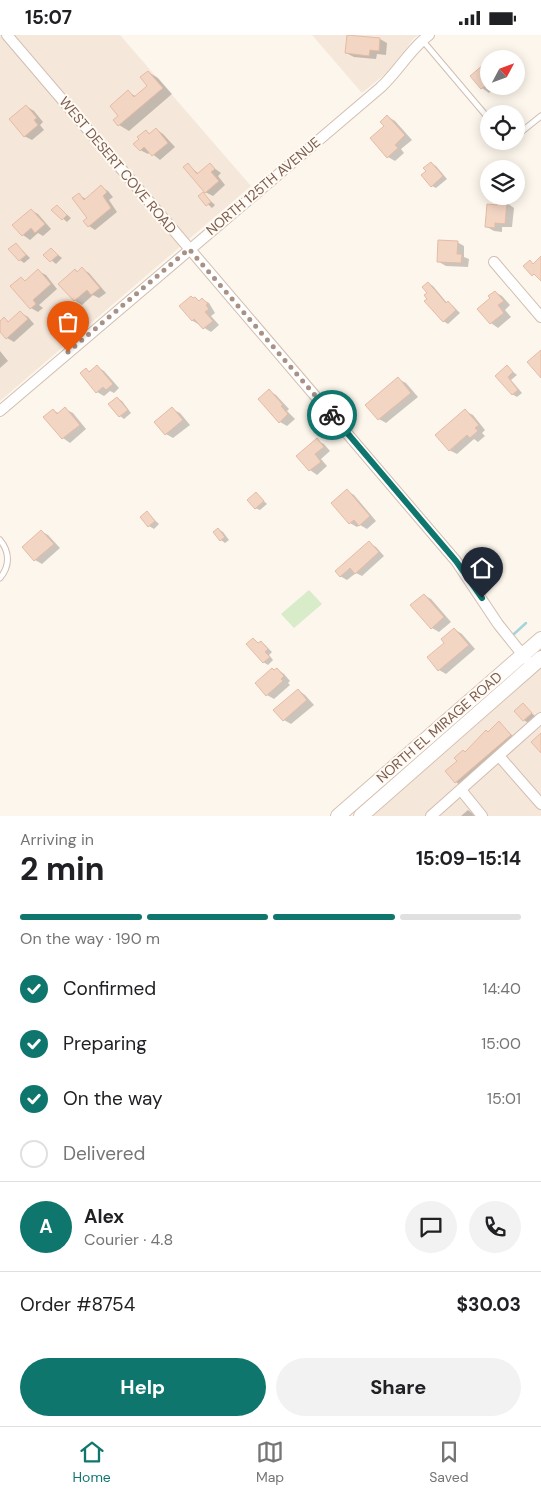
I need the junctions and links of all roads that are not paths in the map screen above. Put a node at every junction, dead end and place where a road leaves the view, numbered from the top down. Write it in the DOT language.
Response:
graph roads {
  1 [pos="7,35"];
  2 [pos="426,38"];
  3 [pos="480,107"];
  4 [pos="541,116"];
  5 [pos="525,128"];
  6 [pos="189,249"];
  7 [pos="494,262"];
  8 [pos="541,317"];
  9 [pos="0,411"];
  10 [pos="0,540"];
  11 [pos="0,579"];
  12 [pos="541,639"];
  13 [pos="522,655"];
  14 [pos="536,662"];
  15 [pos="540,720"];
  16 [pos="499,756"];
  17 [pos="461,790"];
  18 [pos="541,804"];
  19 [pos="338,816"];
  20 [pos="361,816"];
  21 [pos="432,816"];
  22 [pos="482,816"];
  1 -- 6 [label="street, WEST DESERT COVE ROAD"];
  2 -- 3 [label="lane"];
  2 -- 6 [label="street, NORTH 125TH AVENUE"];
  4 -- 5 [label="lane"];
  6 -- 9 [label="street, NORTH 125TH AVENUE"];
  6 -- 13 [label="street, WEST DESERT COVE ROAD"];
  7 -- 8 [label="street"];
  10 -- 11 [label="lane"];
  12 -- 13 [label="main road, NORTH EL MIRAGE ROAD"];
  13 -- 14 [label="street, WEST DESERT COVE ROAD"];
  13 -- 19 [label="main road, NORTH EL MIRAGE ROAD"];
  14 -- 20 [label="main road, NORTH EL MIRAGE ROAD"];
  15 -- 16 [label="street"];
  16 -- 17 [label="street"];
  16 -- 18 [label="street"];
  17 -- 21 [label="street"];
  17 -- 22 [label="street"];
}
